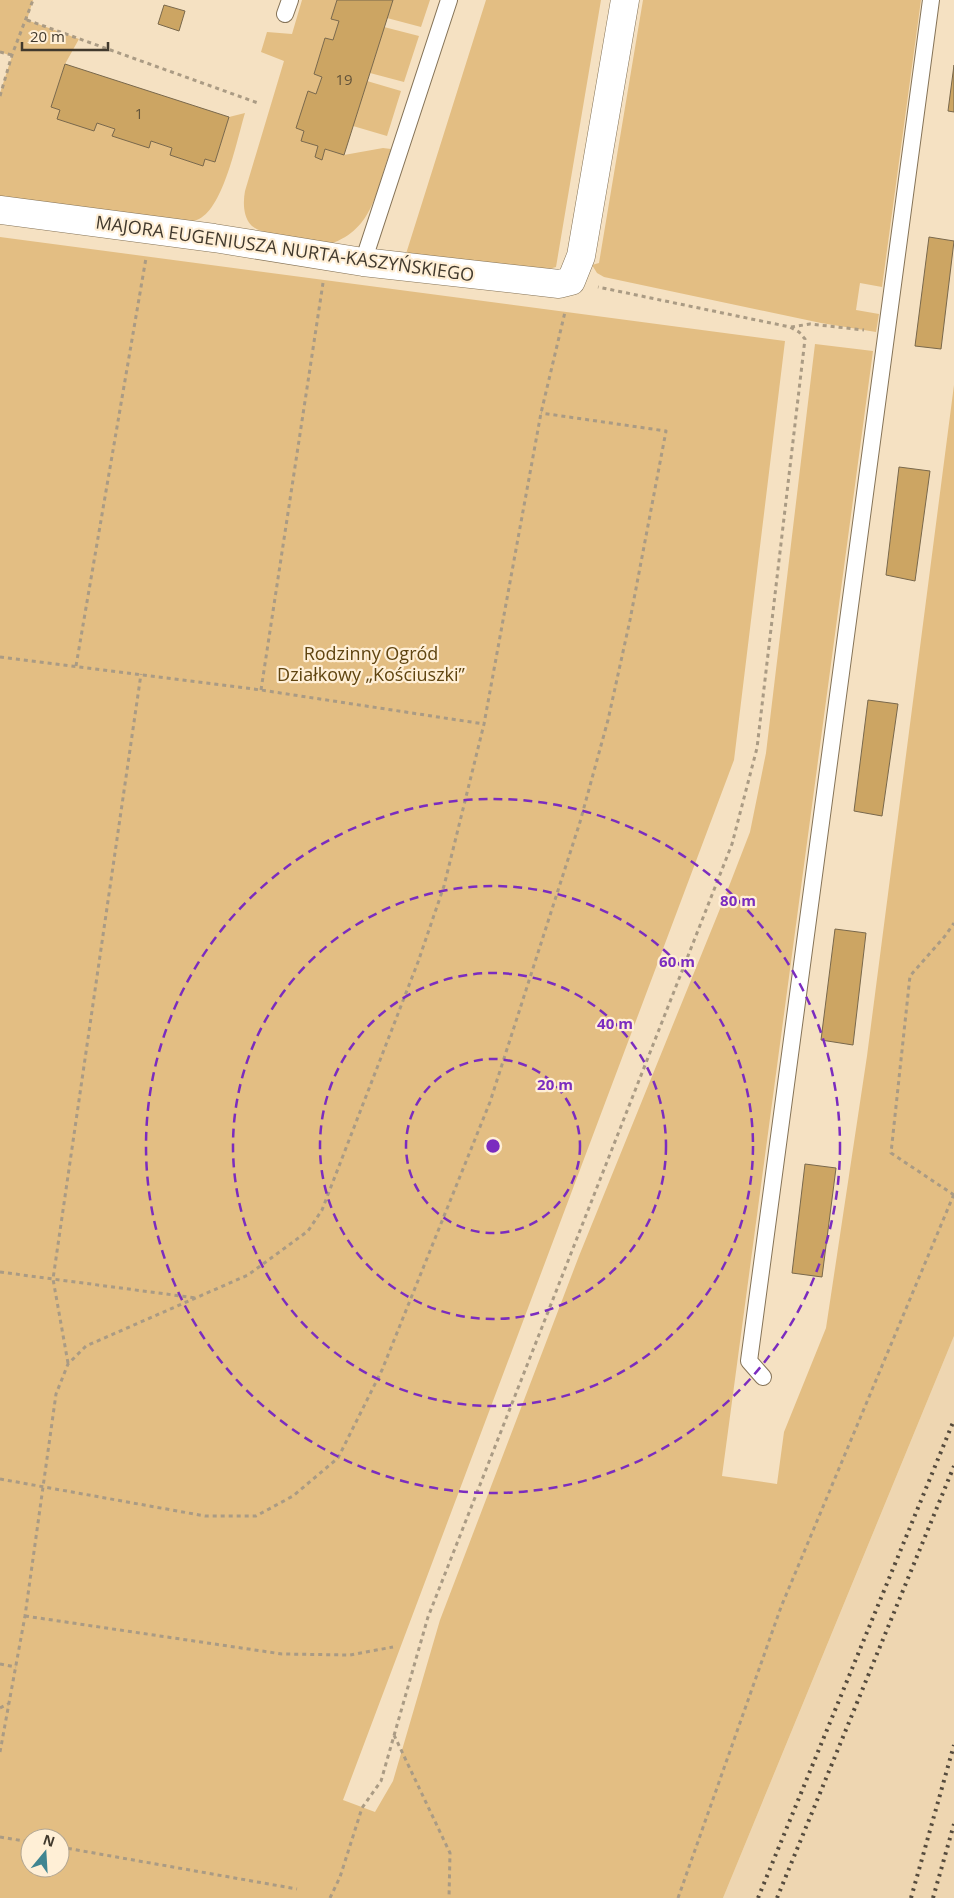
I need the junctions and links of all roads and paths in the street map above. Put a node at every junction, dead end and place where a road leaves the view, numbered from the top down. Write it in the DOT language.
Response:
graph roads {
  1 [pos="33,0"];
  2 [pos="449,0"];
  3 [pos="625,0"];
  4 [pos="931,0"];
  5 [pos="27,20"];
  6 [pos="0,52"];
  7 [pos="12,55"];
  8 [pos="0,96"];
  9 [pos="258,103"];
  10 [pos="0,210"];
  11 [pos="150,230"];
  12 [pos="364,262"];
  13 [pos="571,281"];
  14 [pos="323,282"];
  15 [pos="790,327"];
  16 [pos="885,334"];
  17 [pos="541,413"];
  18 [pos="0,657"];
  19 [pos="76,666"];
  20 [pos="141,674"];
  21 [pos="262,690"];
  22 [pos="484,724"];
  23 [pos="954,923"];
  24 [pos="954,1195"];
  25 [pos="0,1272"];
  26 [pos="54,1279"];
  27 [pos="196,1298"];
  28 [pos="68,1364"];
  29 [pos="763,1377"];
  30 [pos="0,1479"];
  31 [pos="44,1486"];
  32 [pos="25,1616"];
  33 [pos="393,1647"];
  34 [pos="0,1664"];
  35 [pos="16,1667"];
  36 [pos="8,1704"];
  37 [pos="0,1708"];
  38 [pos="394,1735"];
  39 [pos="0,1752"];
  40 [pos="0,1837"];
  41 [pos="20,1840"];
  42 [pos="70,1850"];
  43 [pos="297,1890"];
  44 [pos="330,1898"];
  45 [pos="449,1898"];
  46 [pos="678,1898"];
  1 -- 5 [label="path"];
  2 -- 12 [label="lane"];
  3 -- 13 [label="street"];
  4 -- 16 [label="lane"];
  5 -- 7 [label="path"];
  5 -- 9 [label="path"];
  6 -- 7 [label="path"];
  7 -- 8 [label="path"];
  10 -- 11 [label="street, MAJORA EUGENIUSZA NURTA-KASZYŃSKIEGO"];
  11 -- 12 [label="street, MAJORA EUGENIUSZA NURTA-KASZYŃSKIEGO"];
  11 -- 19 [label="path"];
  12 -- 13 [label="street, MAJORA EUGENIUSZA NURTA-KASZYŃSKIEGO"];
  13 -- 15 [label="path"];
  13 -- 17 [label="path"];
  14 -- 21 [label="path"];
  15 -- 16 [label="path"];
  15 -- 38 [label="path"];
  16 -- 29 [label="lane"];
  17 -- 22 [label="path"];
  17 -- 31 [label="path"];
  18 -- 19 [label="path"];
  19 -- 20 [label="path"];
  20 -- 21 [label="path"];
  20 -- 26 [label="path"];
  21 -- 22 [label="path"];
  22 -- 27 [label="path"];
  23 -- 24 [label="path"];
  24 -- 46 [label="path"];
  25 -- 26 [label="path"];
  26 -- 27 [label="path"];
  26 -- 28 [label="path"];
  27 -- 28 [label="path"];
  28 -- 31 [label="path"];
  30 -- 31 [label="path"];
  31 -- 32 [label="path"];
  32 -- 33 [label="path"];
  32 -- 35 [label="path"];
  34 -- 35 [label="path"];
  35 -- 36 [label="path"];
  36 -- 37 [label="path"];
  36 -- 39 [label="path"];
  38 -- 44 [label="path"];
  38 -- 45 [label="path"];
  40 -- 41 [label="path"];
  42 -- 43 [label="path"];
}
